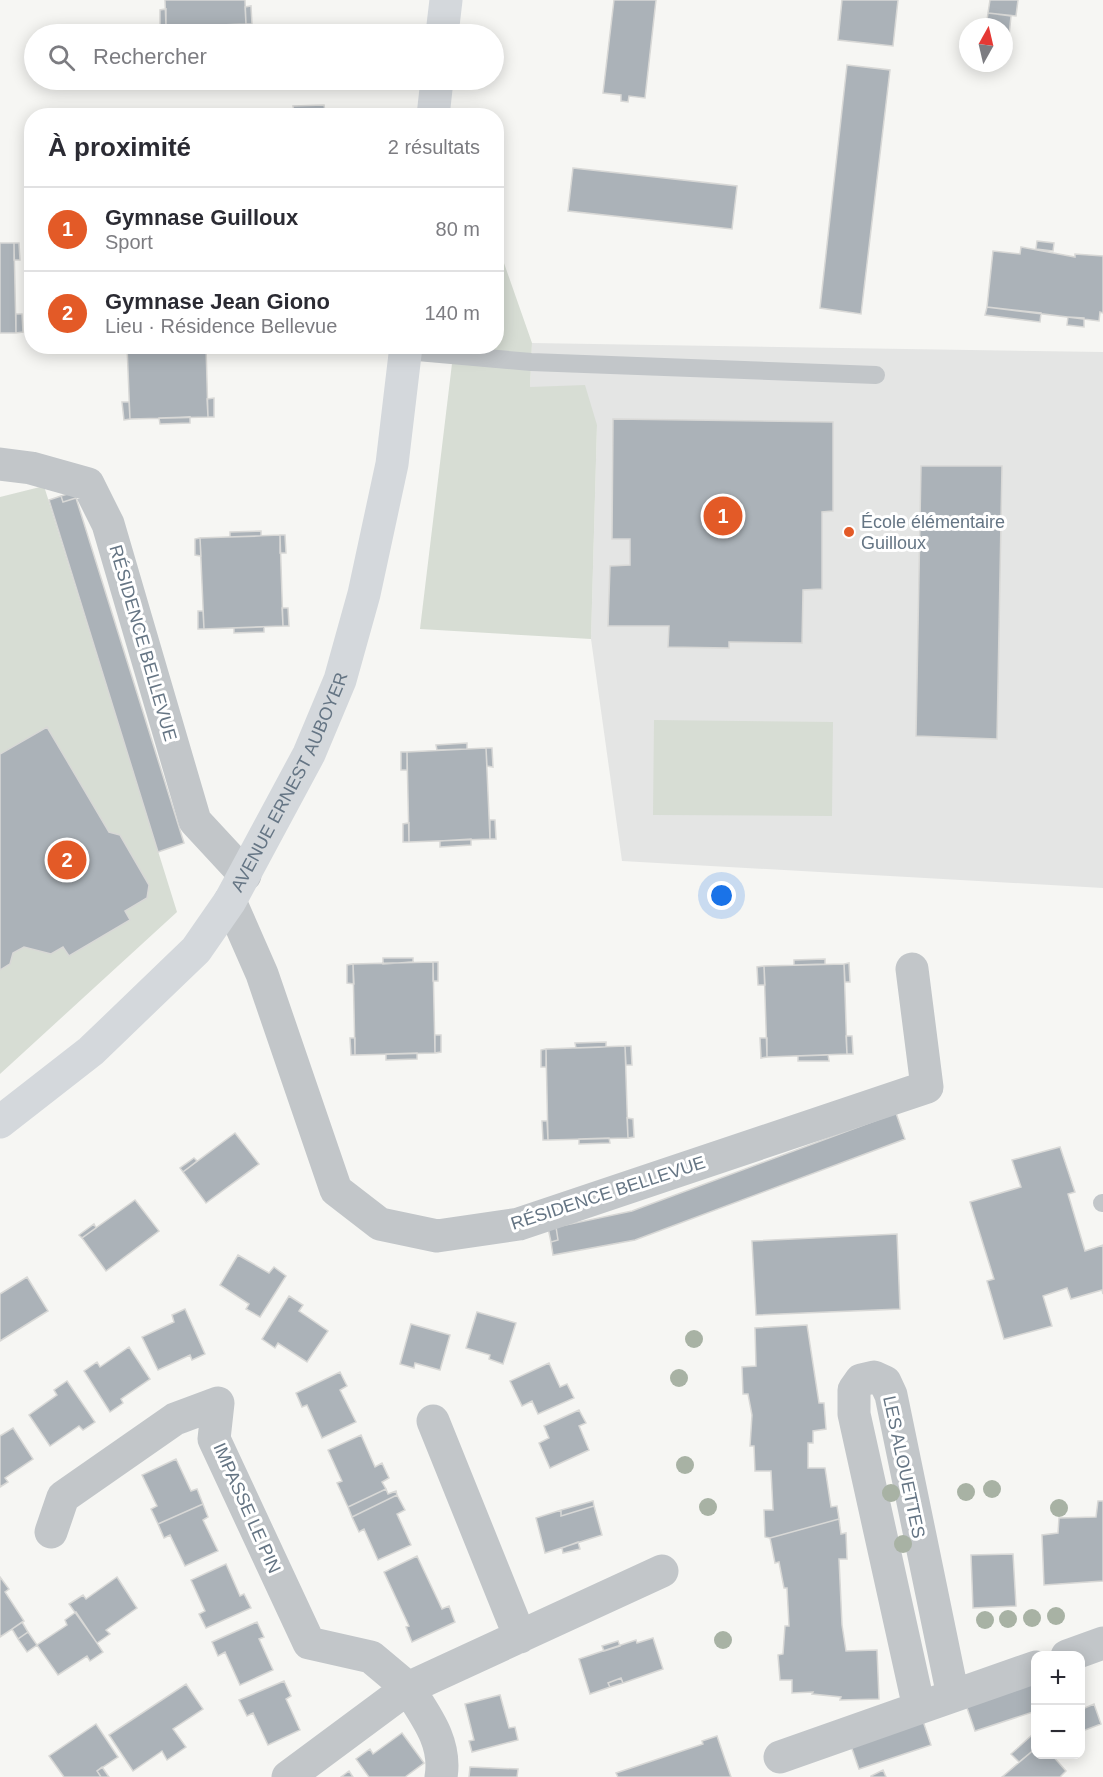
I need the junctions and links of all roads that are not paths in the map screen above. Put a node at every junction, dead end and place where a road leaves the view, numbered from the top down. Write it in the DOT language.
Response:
graph roads {
  1 [pos="446,0"];
  2 [pos="443,24"];
  3 [pos="436,90"];
  4 [pos="434,108"];
  5 [pos="405,354"];
  6 [pos="454,354"];
  7 [pos="876,375"];
  8 [pos="0,464"];
  9 [pos="237,888"];
  10 [pos="912,969"];
  11 [pos="0,1122"];
  12 [pos="433,1422"];
  13 [pos="51,1532"];
  14 [pos="662,1571"];
  15 [pos="520,1636"];
  16 [pos="1103,1643"];
  17 [pos="1081,1651"];
  18 [pos="1031,1668"];
  19 [pos="408,1688"];
  20 [pos="953,1696"];
  21 [pos="919,1708"];
  22 [pos="780,1756"];
  23 [pos="288,1777"];
  24 [pos="441,1777"];
  1 -- 2 [label="street"];
  3 -- 4 [label="street"];
  5 -- 9 [label="street, AVENUE ERNEST AUBOYER"];
  6 -- 7 [label="lane"];
  8 -- 9 [label="street, RÉSIDENCE BELLEVUE"];
  9 -- 10 [label="street, RÉSIDENCE BELLEVUE"];
  9 -- 11 [label="street, AVENUE ERNEST AUBOYER"];
  12 -- 15 [label="street"];
  13 -- 19 [label="street, IMPASSE LE PIN"];
  14 -- 15 [label="street"];
  15 -- 19 [label="street"];
  16 -- 17 [label="street"];
  18 -- 20 [label="street"];
  19 -- 23 [label="street"];
  19 -- 24 [label="street, IMPASSE LE PIN"];
  20 -- 21 [label="street"];
  20 -- 21 [label="street, LES ALOUETTES"];
  21 -- 22 [label="street"];
}
